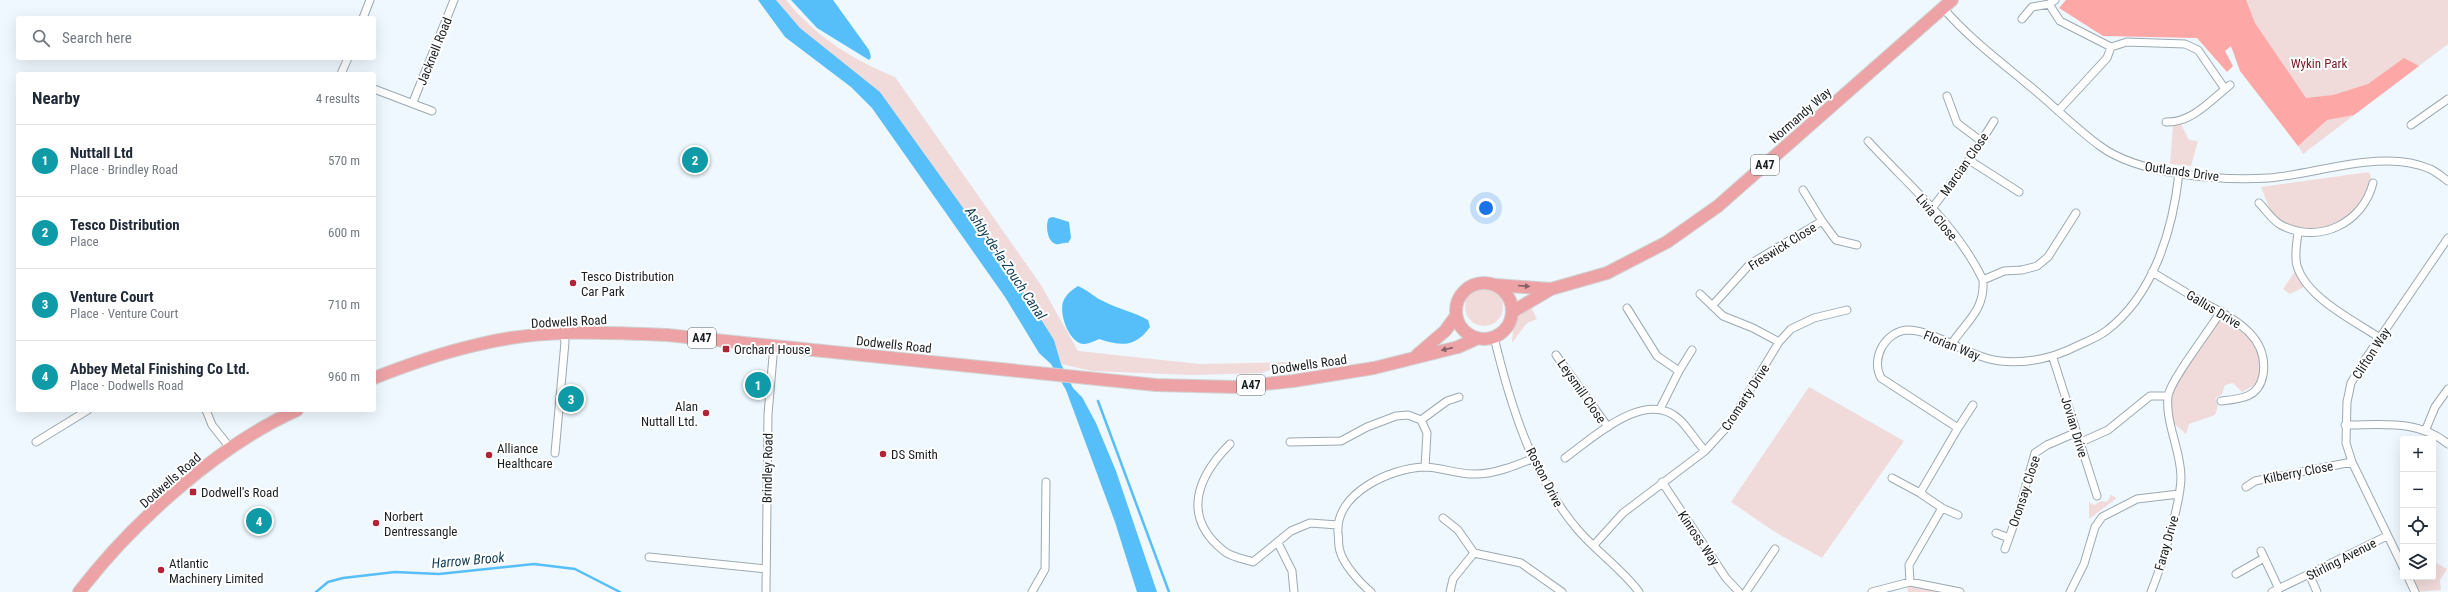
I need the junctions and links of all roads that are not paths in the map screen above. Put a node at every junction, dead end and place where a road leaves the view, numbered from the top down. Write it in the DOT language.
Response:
graph roads {
  1 [pos="370,0"];
  2 [pos="454,0"];
  3 [pos="1952,0"];
  4 [pos="2052,2"];
  5 [pos="1943,8"];
  6 [pos="364,16"];
  7 [pos="2022,19"];
  8 [pos="2111,47"];
  9 [pos="347,60"];
  10 [pos="342,72"];
  11 [pos="376,89"];
  12 [pos="1946,96"];
  13 [pos="2448,99"];
  14 [pos="413,102"];
  15 [pos="432,111"];
  16 [pos="2058,111"];
  17 [pos="1994,121"];
  18 [pos="2166,122"];
  19 [pos="2411,125"];
  20 [pos="1868,141"];
  21 [pos="1981,141"];
  22 [pos="1969,160"];
  23 [pos="2179,173"];
  24 [pos="2448,181"];
  25 [pos="2373,182"];
  26 [pos="1803,190"];
  27 [pos="2019,192"];
  28 [pos="2259,204"];
  29 [pos="1933,207"];
  30 [pos="2076,213"];
  31 [pos="1822,221"];
  32 [pos="2298,232"];
  33 [pos="2448,238"];
  34 [pos="1857,245"];
  35 [pos="2152,272"];
  36 [pos="1983,280"];
  37 [pos="1496,285"];
  38 [pos="1551,289"];
  39 [pos="1700,294"];
  40 [pos="1712,306"];
  41 [pos="1627,308"];
  42 [pos="1847,310"];
  43 [pos="2221,311"];
  44 [pos="1512,312"];
  45 [pos="1456,316"];
  46 [pos="563,333"];
  47 [pos="1494,337"];
  48 [pos="1478,338"];
  49 [pos="2380,338"];
  50 [pos="1779,342"];
  51 [pos="774,345"];
  52 [pos="1951,345"];
  53 [pos="1692,350"];
  54 [pos="1556,355"];
  55 [pos="1414,357"];
  56 [pos="2053,358"];
  57 [pos="1679,371"];
  58 [pos="376,377"];
  59 [pos="2448,390"];
  60 [pos="2168,396"];
  61 [pos="1459,397"];
  62 [pos="2221,401"];
  63 [pos="1973,405"];
  64 [pos="1660,408"];
  65 [pos="85,412"];
  66 [pos="207,412"];
  67 [pos="294,412"];
  68 [pos="1421,420"];
  69 [pos="2345,425"];
  70 [pos="1608,427"];
  71 [pos="1958,428"];
  72 [pos="2426,429"];
  73 [pos="2075,433"];
  74 [pos="36,442"];
  75 [pos="1290,442"];
  76 [pos="2079,443"];
  77 [pos="1230,444"];
  78 [pos="2448,444"];
  79 [pos="231,449"];
  80 [pos="1705,451"];
  81 [pos="555,453"];
  82 [pos="1534,458"];
  83 [pos="1565,458"];
  84 [pos="2352,462"];
  85 [pos="1425,467"];
  86 [pos="1892,478"];
  87 [pos="1046,482"];
  88 [pos="1662,482"];
  89 [pos="2246,487"];
  90 [pos="1920,493"];
  91 [pos="2179,494"];
  92 [pos="2097,496"];
  93 [pos="1942,508"];
  94 [pos="1958,515"];
  95 [pos="1444,518"];
  96 [pos="1338,525"];
  97 [pos="1996,533"];
  98 [pos="2387,536"];
  99 [pos="2009,538"];
  100 [pos="1278,543"];
  101 [pos="1594,545"];
  102 [pos="1775,549"];
  103 [pos="2005,549"];
  104 [pos="1474,554"];
  105 [pos="649,557"];
  106 [pos="2400,561"];
  107 [pos="766,569"];
  108 [pos="2236,574"];
  109 [pos="2310,576"];
  110 [pos="2409,580"];
  111 [pos="1910,582"];
  112 [pos="2276,590"];
  113 [pos="79,592"];
  114 [pos="766,592"];
  115 [pos="1032,592"];
  116 [pos="1294,592"];
  117 [pos="1371,592"];
  118 [pos="1450,592"];
  119 [pos="1562,592"];
  120 [pos="1639,592"];
  121 [pos="1739,592"];
  122 [pos="1746,592"];
  123 [pos="1872,592"];
  124 [pos="1960,592"];
  125 [pos="2070,592"];
  126 [pos="2150,592"];
  127 [pos="2317,592"];
  128 [pos="2415,592"];
  1 -- 6 [label="street"];
  2 -- 14 [label="street, Jacknell Road"];
  3 -- 5 [label="main road, Normandy Way / A47"];
  4 -- 7 [label="street"];
  4 -- 8 [label="street"];
  5 -- 16 [label="street, Outlands Drive"];
  5 -- 38 [label="main road, Normandy Way / A47"];
  8 -- 16 [label="street"];
  8 -- 18 [label="street"];
  9 -- 10 [label="street"];
  11 -- 14 [label="street"];
  12 -- 21 [label="street"];
  13 -- 19 [label="street"];
  14 -- 15 [label="street"];
  16 -- 23 [label="street, Outlands Drive"];
  17 -- 21 [label="street, Marcian Close"];
  20 -- 29 [label="street, Livia Close"];
  21 -- 22 [label="street, Marcian Close"];
  22 -- 27 [label="street"];
  22 -- 29 [label="street, Marcian Close"];
  23 -- 24 [label="street, Outlands Drive"];
  23 -- 35 [label="street, Florian Way"];
  25 -- 32 [label="street"];
  26 -- 31 [label="street"];
  28 -- 32 [label="street"];
  29 -- 36 [label="street, Livia Close"];
  30 -- 36 [label="street"];
  31 -- 34 [label="street, Freswick Close"];
  31 -- 40 [label="street, Freswick Close"];
  32 -- 49 [label="street"];
  33 -- 49 [label="street, Clifton Way"];
  35 -- 43 [label="street, Gallus Drive"];
  35 -- 56 [label="street, Florian Way"];
  36 -- 52 [label="street"];
  37 -- 38 [label="main road, Normandy Way / A47, one-way"];
  37 -- 44 [label="main road"];
  37 -- 45 [label="main road"];
  38 -- 44 [label="main road, Normandy Way / A47"];
  39 -- 40 [label="street"];
  40 -- 50 [label="street"];
  41 -- 57 [label="street"];
  42 -- 50 [label="street, Cromarty Drive"];
  43 -- 60 [label="street"];
  43 -- 62 [label="street, Gallus Drive"];
  44 -- 47 [label="main road"];
  45 -- 48 [label="main road"];
  45 -- 55 [label="main road, Dodwells Road / A47"];
  46 -- 51 [label="main road, Dodwells Road / A47"];
  46 -- 58 [label="main road, Dodwells Road / A47"];
  46 -- 81 [label="street"];
  47 -- 48 [label="main road"];
  47 -- 82 [label="street, Roston Drive"];
  48 -- 55 [label="main road, Dodwells Road / A47, one-way"];
  49 -- 69 [label="street, Clifton Way"];
  50 -- 80 [label="street, Cromarty Drive"];
  51 -- 55 [label="main road, Dodwells Road / A47"];
  51 -- 107 [label="street, Brindley Road"];
  52 -- 56 [label="street, Florian Way"];
  52 -- 71 [label="street, Florian Way"];
  53 -- 57 [label="street"];
  54 -- 70 [label="street, Leysmill Close"];
  56 -- 73 [label="street, Jovian Drive"];
  57 -- 64 [label="street"];
  59 -- 72 [label="street"];
  60 -- 76 [label="street"];
  60 -- 91 [label="street, Faray Drive"];
  61 -- 68 [label="street"];
  63 -- 71 [label="street"];
  64 -- 70 [label="street"];
  64 -- 80 [label="street"];
  65 -- 74 [label="street"];
  66 -- 79 [label="street"];
  67 -- 79 [label="main road, Dodwells Road"];
  68 -- 75 [label="street"];
  68 -- 85 [label="street"];
  69 -- 72 [label="street"];
  69 -- 84 [label="street, Clifton Way"];
  70 -- 83 [label="street"];
  71 -- 90 [label="street"];
  72 -- 78 [label="street"];
  73 -- 76 [label="street, Jovian Drive"];
  73 -- 99 [label="street, Oronsay Close"];
  76 -- 92 [label="street, Jovian Drive"];
  77 -- 100 [label="street"];
  79 -- 113 [label="main road, Dodwells Road"];
  80 -- 88 [label="street, Cromarty Drive"];
  82 -- 85 [label="street"];
  82 -- 101 [label="street, Roston Drive"];
  84 -- 89 [label="street, Kilberry Close"];
  84 -- 98 [label="street, Clifton Way"];
  85 -- 96 [label="street"];
  86 -- 90 [label="street"];
  87 -- 115 [label="street"];
  88 -- 101 [label="street, Cromarty Drive"];
  88 -- 121 [label="street, Kinross Way"];
  90 -- 93 [label="street"];
  91 -- 125 [label="street"];
  91 -- 126 [label="street, Faray Drive"];
  93 -- 94 [label="street"];
  93 -- 111 [label="street"];
  95 -- 104 [label="street"];
  96 -- 100 [label="street"];
  96 -- 117 [label="street"];
  97 -- 99 [label="street"];
  98 -- 106 [label="street, Clifton Way"];
  98 -- 109 [label="street, Stirling Avenue"];
  99 -- 103 [label="street, Oronsay Close"];
  100 -- 116 [label="street"];
  101 -- 120 [label="street, Roston Drive"];
  102 -- 122 [label="street"];
  104 -- 118 [label="street"];
  104 -- 119 [label="street"];
  105 -- 107 [label="street"];
  107 -- 114 [label="street, Brindley Road"];
  108 -- 112 [label="street"];
  109 -- 112 [label="street, Stirling Avenue"];
  109 -- 127 [label="street"];
  110 -- 128 [label="street"];
  111 -- 123 [label="street"];
  111 -- 124 [label="street"];
}
